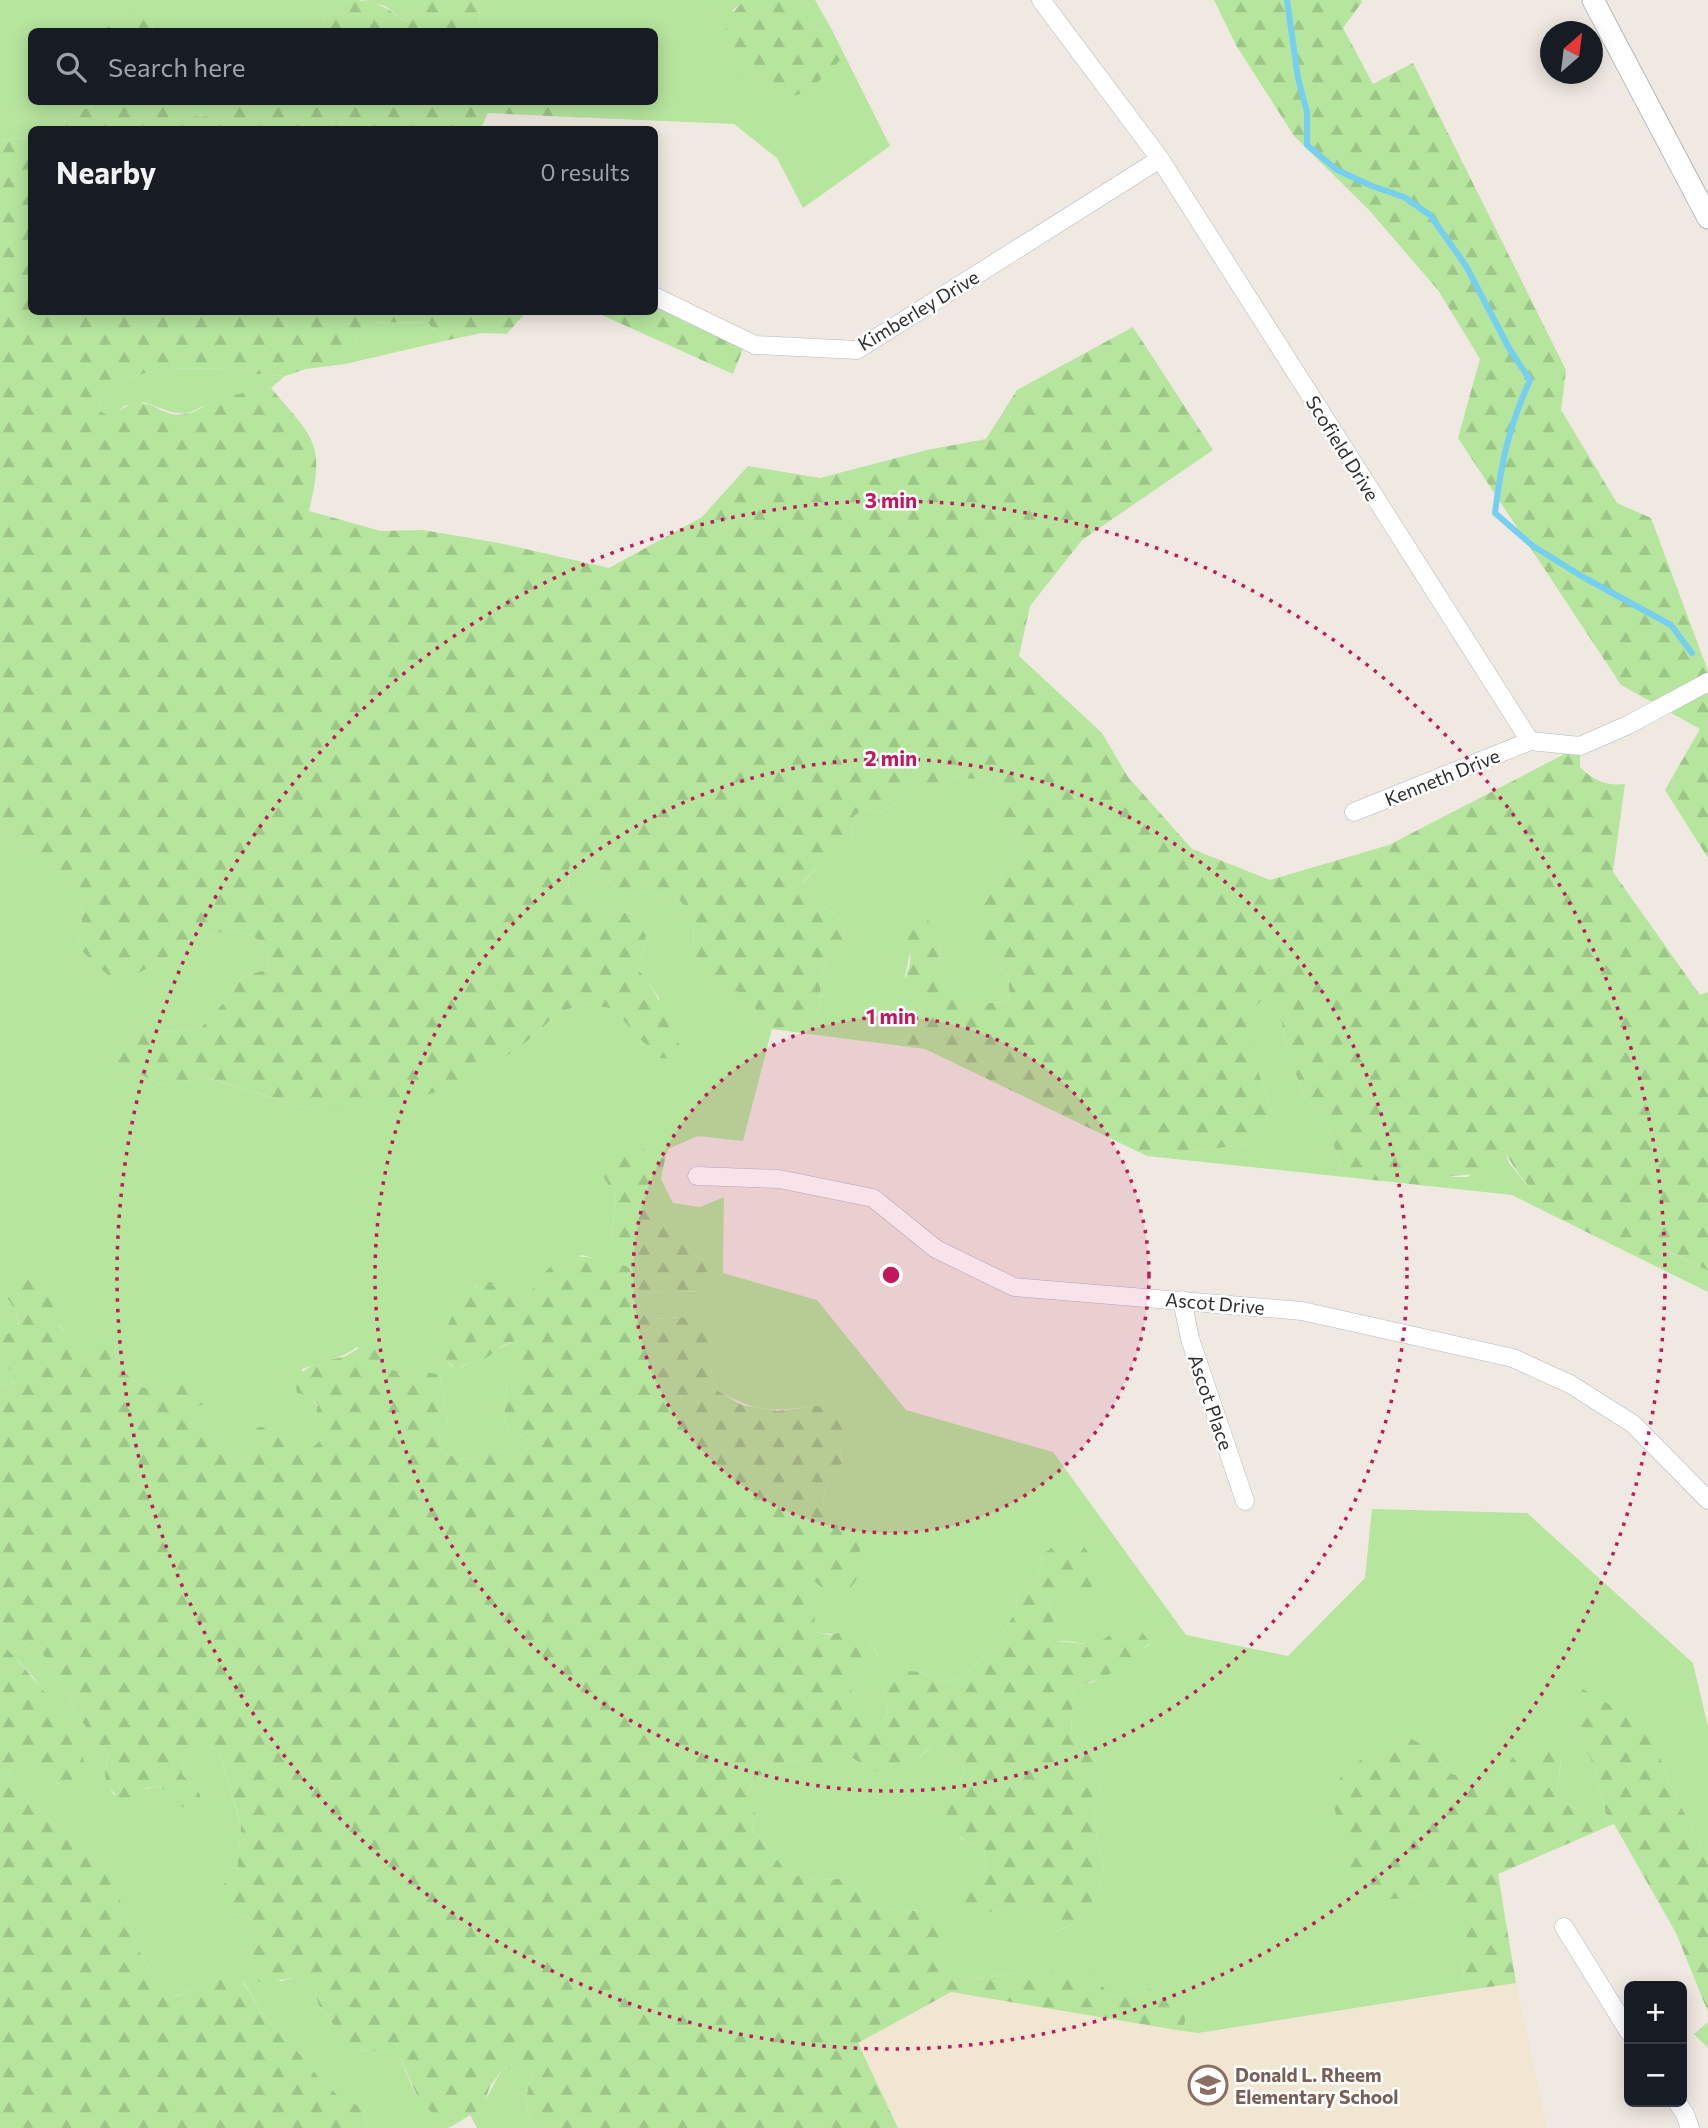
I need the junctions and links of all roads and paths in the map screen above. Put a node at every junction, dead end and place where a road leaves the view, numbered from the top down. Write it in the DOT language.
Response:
graph roads {
  1 [pos="1041,0"];
  2 [pos="1593,0"];
  3 [pos="1160,159"];
  4 [pos="1708,218"];
  5 [pos="658,298"];
  6 [pos="1708,682"];
  7 [pos="1530,741"];
  8 [pos="1354,812"];
  9 [pos="697,1176"];
  10 [pos="1182,1300"];
  11 [pos="1708,1500"];
  12 [pos="1245,1501"];
  13 [pos="1564,1927"];
  14 [pos="1624,2024"];
  15 [pos="1680,2107"];
  16 [pos="1690,2128"];
  1 -- 3 [label="street, Scofield Drive"];
  2 -- 4 [label="street"];
  3 -- 5 [label="street, Kimberley Drive"];
  3 -- 7 [label="street, Scofield Drive"];
  6 -- 7 [label="street"];
  7 -- 8 [label="street, Kenneth Drive"];
  9 -- 10 [label="street, Ascot Drive"];
  10 -- 11 [label="street, Ascot Drive"];
  10 -- 12 [label="street, Ascot Place"];
  13 -- 14 [label="street"];
  15 -- 16 [label="street"];
}
